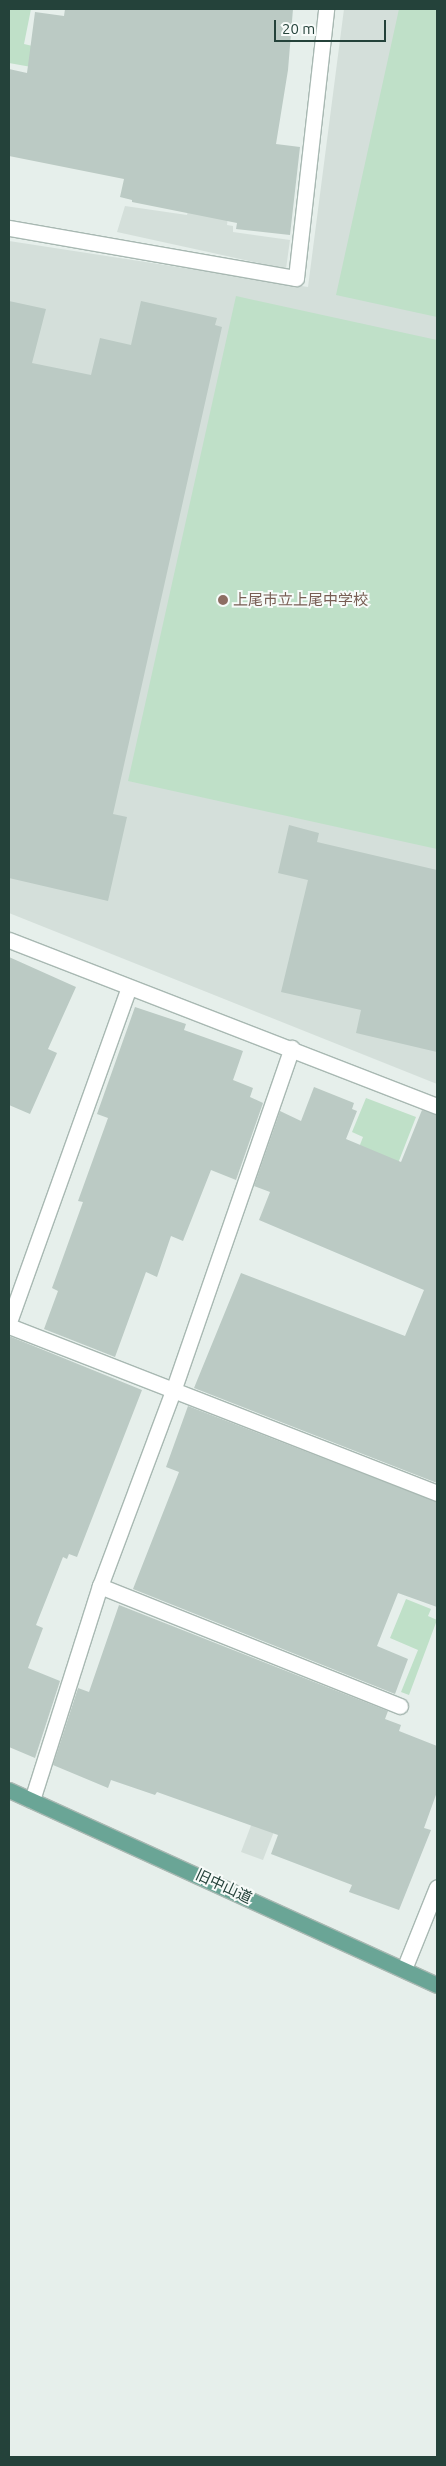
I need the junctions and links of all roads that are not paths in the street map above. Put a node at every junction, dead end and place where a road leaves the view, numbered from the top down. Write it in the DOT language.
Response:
graph roads {
  1 [pos="326,9"];
  2 [pos="9,228"];
  3 [pos="9,940"];
  4 [pos="128,989"];
  5 [pos="292,1048"];
  6 [pos="437,1106"];
  7 [pos="9,1322"];
  8 [pos="9,1326"];
  9 [pos="174,1388"];
  10 [pos="437,1493"];
  11 [pos="100,1586"];
  12 [pos="400,1706"];
  13 [pos="9,1790"];
  14 [pos="32,1800"];
  15 [pos="437,1887"];
  16 [pos="404,1969"];
  17 [pos="437,1985"];
  1 -- 2 [label="street"];
  3 -- 4 [label="street"];
  4 -- 5 [label="street"];
  4 -- 7 [label="street"];
  5 -- 6 [label="street"];
  5 -- 9 [label="street"];
  8 -- 9 [label="street"];
  9 -- 10 [label="street"];
  9 -- 11 [label="street"];
  11 -- 12 [label="street"];
  11 -- 14 [label="street"];
  13 -- 14 [label="main road, 旧中山道"];
  14 -- 16 [label="main road, 旧中山道"];
  15 -- 16 [label="street"];
  16 -- 17 [label="main road, 旧中山道"];
}
